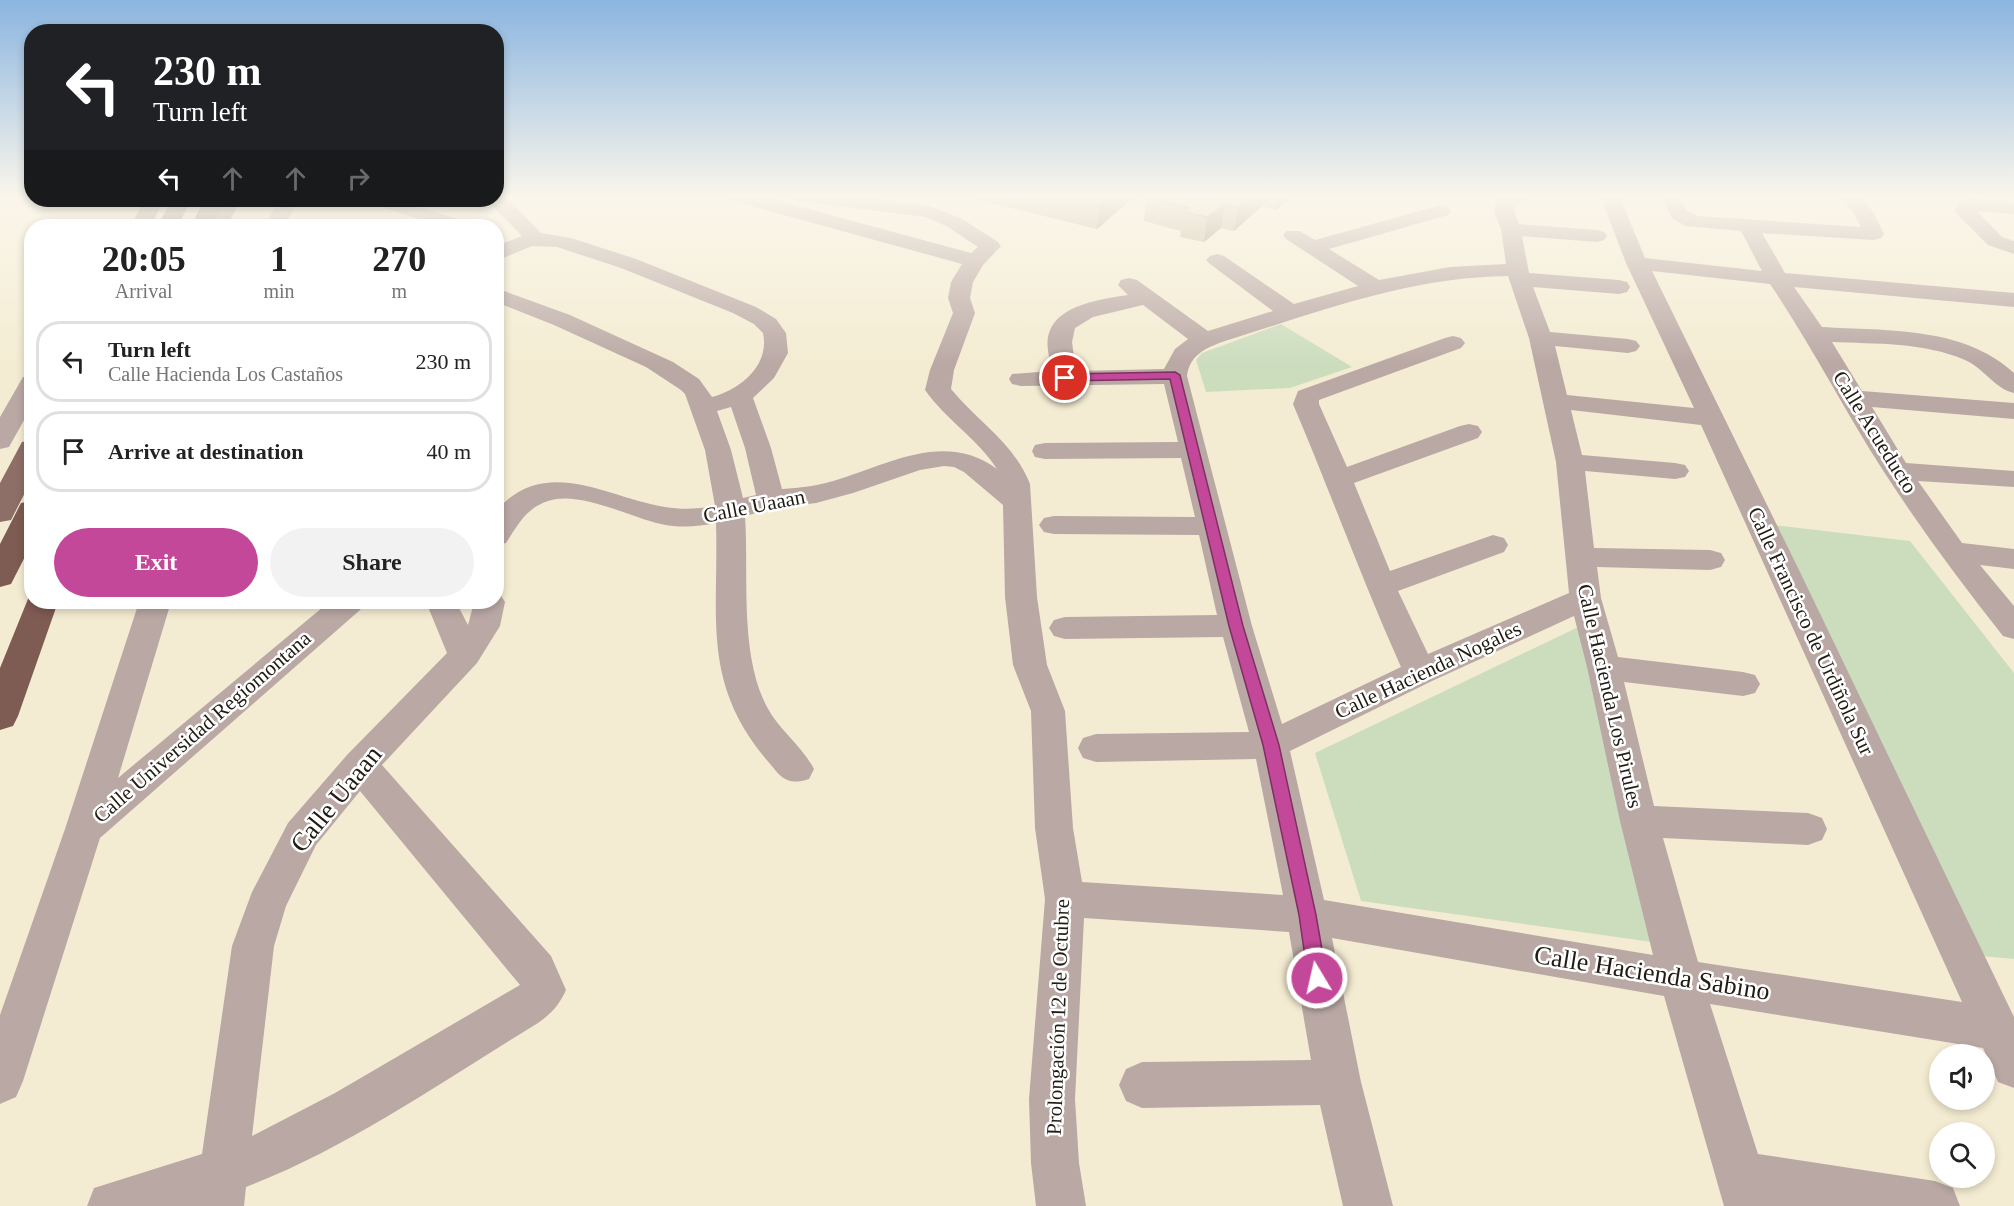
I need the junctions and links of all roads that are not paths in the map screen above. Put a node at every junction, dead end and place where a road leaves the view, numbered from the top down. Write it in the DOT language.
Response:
graph roads {
  1 [pos="594,251"];
  2 [pos="939,251"];
  3 [pos="985,251"];
  4 [pos="1320,251"];
  5 [pos="1515,251"];
  6 [pos="1623,251"];
  7 [pos="1762,251"];
  8 [pos="1217,260"];
  9 [pos="975,261"];
  10 [pos="1519,274"];
  11 [pos="1628,275"];
  12 [pos="1776,277"];
  13 [pos="1125,282"];
  14 [pos="1377,288"];
  15 [pos="2014,291"];
  16 [pos="504,297"];
  17 [pos="1146,298"];
  18 [pos="2014,300"];
  19 [pos="1291,313"];
  20 [pos="1815,334"];
  21 [pos="1541,338"];
  22 [pos="1206,341"];
  23 [pos="1453,343"];
  24 [pos="1628,346"];
  25 [pos="1175,375"];
  26 [pos="1065,378"];
  27 [pos="1022,379"];
  28 [pos="2014,386"];
  29 [pos="740,396"];
  30 [pos="24,397"];
  31 [pos="1852,398"];
  32 [pos="1556,401"];
  33 [pos="703,407"];
  34 [pos="2014,411"];
  35 [pos="1710,418"];
  36 [pos="1469,432"];
  37 [pos="0,441"];
  38 [pos="1193,450"];
  39 [pos="1045,451"];
  40 [pos="1570,462"];
  41 [pos="24,464"];
  42 [pos="1675,471"];
  43 [pos="1897,471"];
  44 [pos="1339,479"];
  45 [pos="2014,479"];
  46 [pos="771,500"];
  47 [pos="1016,502"];
  48 [pos="730,512"];
  49 [pos="0,513"];
  50 [pos="504,521"];
  51 [pos="1054,525"];
  52 [pos="24,526"];
  53 [pos="1212,526"];
  54 [pos="1493,544"];
  55 [pos="1953,552"];
  56 [pos="1580,557"];
  57 [pos="1710,560"];
  58 [pos="2014,560"];
  59 [pos="0,576"];
  60 [pos="1380,586"];
  61 [pos="1585,598"];
  62 [pos="39,609"];
  63 [pos="160,609"];
  64 [pos="341,609"];
  65 [pos="444,609"];
  66 [pos="488,609"];
  67 [pos="1236,626"];
  68 [pos="1065,628"];
  69 [pos="2014,628"];
  70 [pos="465,655"];
  71 [pos="1604,666"];
  72 [pos="1420,672"];
  73 [pos="1743,684"];
  74 [pos="6,687"];
  75 [pos="0,716"];
  76 [pos="1271,745"];
  77 [pos="1096,748"];
  78 [pos="360,765"];
  79 [pos="796,769"];
  80 [pos="1639,821"];
  81 [pos="84,829"];
  82 [pos="1808,829"];
  83 [pos="1065,899"];
  84 [pos="1307,915"];
  85 [pos="1681,979"];
  86 [pos="1996,1029"];
  87 [pos="2014,1066"];
  88 [pos="0,1081"];
  89 [pos="1338,1082"];
  90 [pos="1142,1085"];
  91 [pos="221,1188"];
  92 [pos="1744,1191"];
  93 [pos="112,1206"];
  94 [pos="1061,1206"];
  95 [pos="1368,1206"];
  96 [pos="1935,1206"];
  1 -- 29 [label="street"];
  2 -- 9 [label="street"];
  3 -- 9 [label="street"];
  4 -- 14 [label="street"];
  5 -- 10 [label="street, Calle Hacienda Los Pirules"];
  6 -- 11 [label="street, Calle Francisco de Urdiñola Sur"];
  7 -- 12 [label="street, Calle Acueducto"];
  8 -- 19 [label="street"];
  9 -- 47 [label="street, Prolongación 12 de Octubre"];
  10 -- 11 [label="street"];
  10 -- 14 [label="street"];
  10 -- 21 [label="street, Calle Hacienda Los Pirules"];
  11 -- 12 [label="street"];
  11 -- 35 [label="street, Calle Francisco de Urdiñola Sur"];
  12 -- 15 [label="street"];
  12 -- 18 [label="street"];
  12 -- 20 [label="street, Calle Acueducto"];
  13 -- 17 [label="street"];
  14 -- 19 [label="street"];
  16 -- 33 [label="street"];
  17 -- 22 [label="street"];
  17 -- 26 [label="street"];
  19 -- 22 [label="street"];
  20 -- 28 [label="street"];
  20 -- 31 [label="street, Calle Acueducto"];
  21 -- 24 [label="street"];
  21 -- 32 [label="street, Calle Hacienda Los Pirules"];
  22 -- 25 [label="street"];
  23 -- 44 [label="street"];
  25 -- 26 [label="street"];
  25 -- 38 [label="street"];
  26 -- 27 [label="street"];
  29 -- 33 [label="street"];
  29 -- 46 [label="street"];
  30 -- 37 [label="street"];
  31 -- 34 [label="street"];
  31 -- 43 [label="street, Calle Acueducto"];
  32 -- 35 [label="street"];
  32 -- 40 [label="street, Calle Hacienda Los Pirules"];
  33 -- 48 [label="street"];
  35 -- 86 [label="street, Calle Francisco de Urdiñola Sur"];
  36 -- 44 [label="street"];
  38 -- 39 [label="street"];
  38 -- 53 [label="street"];
  40 -- 42 [label="street"];
  40 -- 56 [label="street, Calle Hacienda Los Pirules"];
  41 -- 49 [label="main road"];
  43 -- 45 [label="street"];
  43 -- 55 [label="street, Calle Acueducto"];
  44 -- 60 [label="street"];
  46 -- 47 [label="street, Calle Uaaan"];
  46 -- 48 [label="street, Calle Uaaan"];
  47 -- 83 [label="street, Prolongación 12 de Octubre"];
  48 -- 50 [label="street, Calle Uaaan"];
  48 -- 79 [label="street"];
  51 -- 53 [label="street"];
  52 -- 59 [label="highway"];
  53 -- 67 [label="street"];
  54 -- 60 [label="street"];
  55 -- 58 [label="street"];
  55 -- 69 [label="street, Calle Acueducto"];
  56 -- 57 [label="street"];
  56 -- 61 [label="street, Calle Hacienda Los Pirules"];
  60 -- 72 [label="street"];
  61 -- 71 [label="street, Calle Hacienda Los Pirules"];
  61 -- 72 [label="street, Calle Hacienda Nogales"];
  62 -- 74 [label="highway"];
  63 -- 81 [label="street"];
  64 -- 81 [label="street, Calle Universidad Regiomontana"];
  65 -- 70 [label="street"];
  66 -- 70 [label="street, Calle Uaaan"];
  67 -- 68 [label="street"];
  67 -- 76 [label="street"];
  70 -- 78 [label="street, Calle Uaaan"];
  71 -- 73 [label="street"];
  71 -- 80 [label="street, Calle Hacienda Los Pirules"];
  72 -- 76 [label="street, Calle Hacienda Nogales"];
  74 -- 75 [label="highway"];
  76 -- 77 [label="street"];
  76 -- 84 [label="street"];
  78 -- 91 [label="street, Calle Uaaan"];
  78 -- 91 [label="street"];
  80 -- 82 [label="street"];
  80 -- 85 [label="street, Calle Hacienda Los Pirules"];
  81 -- 88 [label="street"];
  83 -- 84 [label="street, Calle Hacienda Sabino"];
  83 -- 94 [label="street, Prolongación 12 de Octubre"];
  84 -- 85 [label="street, Calle Hacienda Sabino"];
  84 -- 89 [label="street"];
  85 -- 86 [label="street, Calle Hacienda Sabino"];
  85 -- 92 [label="street, Calle Hacienda Los Pirules"];
  86 -- 87 [label="street, Calle Francisco de Urdiñola Sur"];
  89 -- 90 [label="street"];
  89 -- 95 [label="street"];
  91 -- 93 [label="street"];
  92 -- 96 [label="street"];
}
